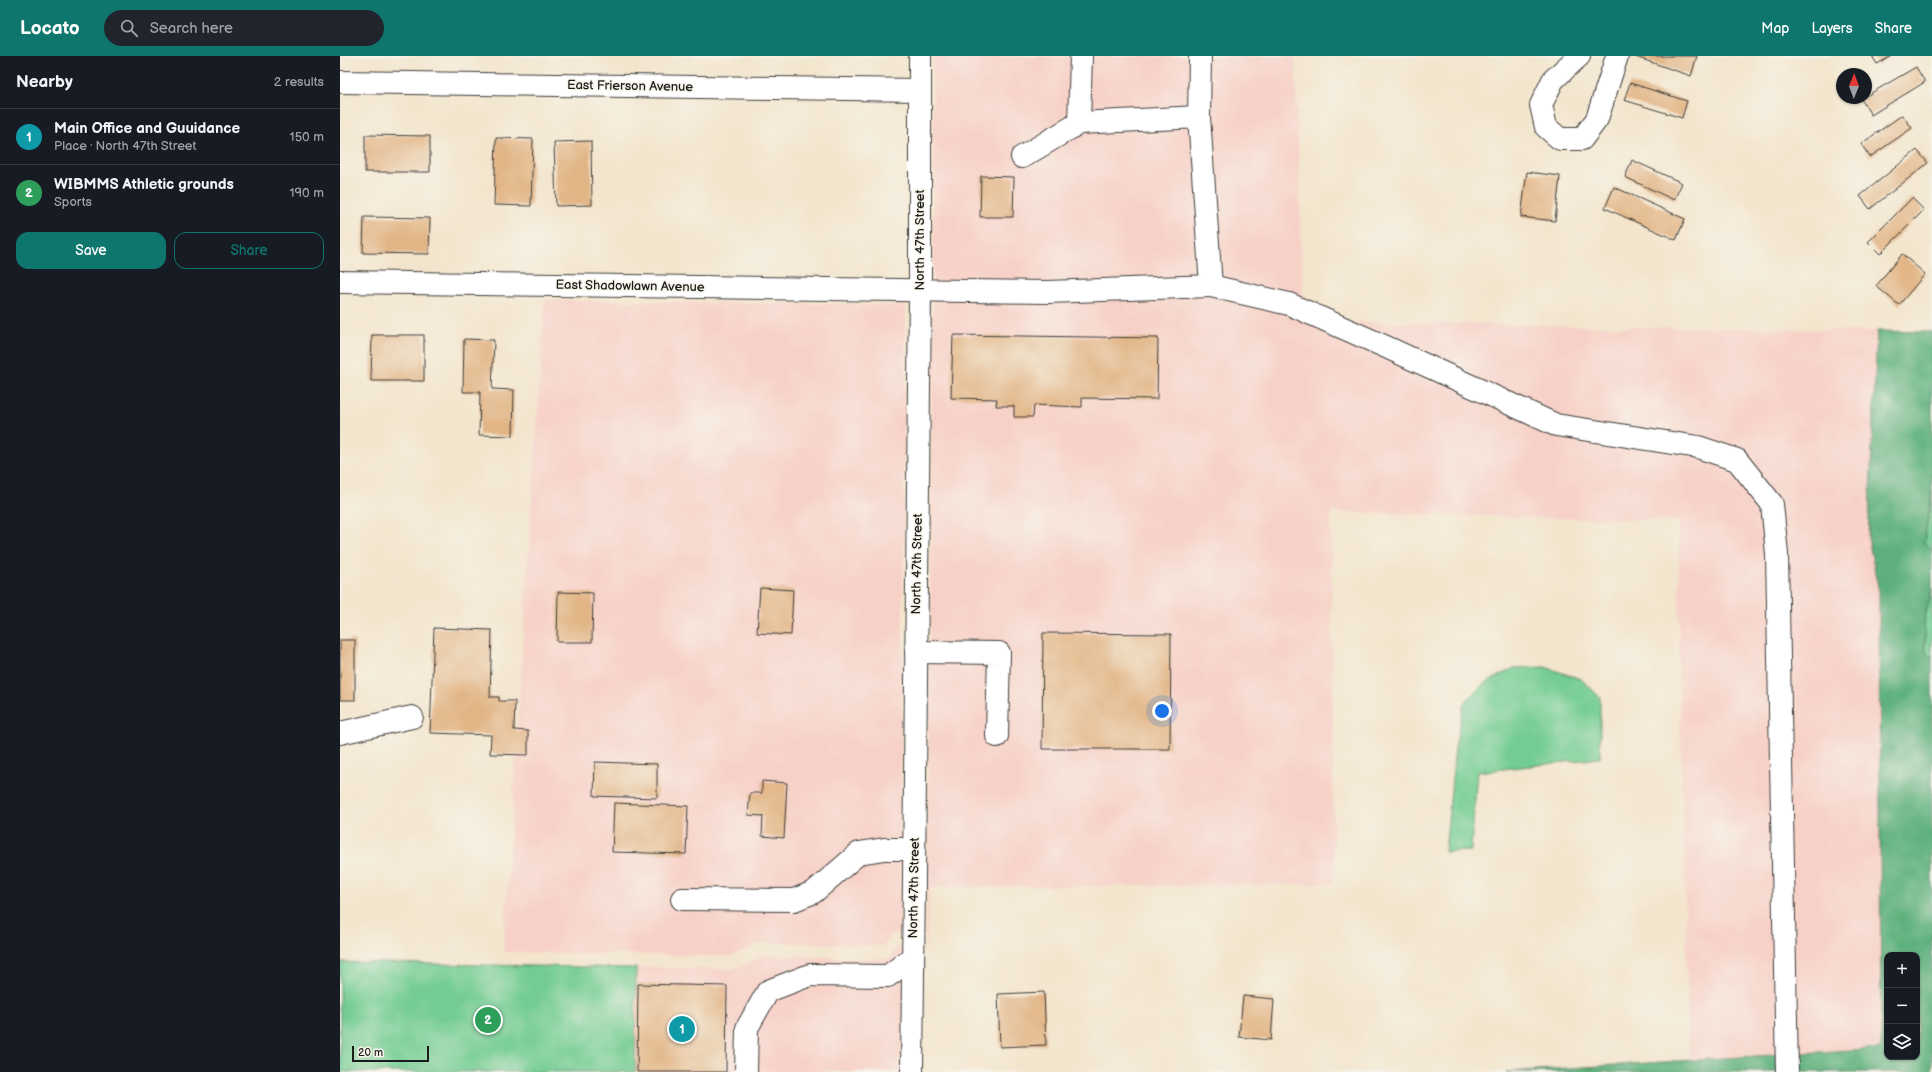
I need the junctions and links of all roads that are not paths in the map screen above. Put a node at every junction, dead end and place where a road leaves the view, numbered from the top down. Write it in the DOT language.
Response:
graph roads {
  1 [pos="920,56"];
  2 [pos="1081,56"];
  3 [pos="1200,56"];
  4 [pos="1579,56"];
  5 [pos="1618,56"];
  6 [pos="340,82"];
  7 [pos="920,90"];
  8 [pos="1199,117"];
  9 [pos="1079,123"];
  10 [pos="1022,158"];
  11 [pos="340,282"];
  12 [pos="1211,286"];
  13 [pos="920,290"];
  14 [pos="916,652"];
  15 [pos="412,717"];
  16 [pos="340,732"];
  17 [pos="998,736"];
  18 [pos="914,849"];
  19 [pos="682,899"];
  20 [pos="913,956"];
  21 [pos="746,1072"];
  22 [pos="912,1072"];
  23 [pos="1787,1072"];
  1 -- 7 [label="street, North 47th Street"];
  2 -- 9 [label="street"];
  3 -- 8 [label="street"];
  4 -- 5 [label="street"];
  6 -- 7 [label="street, East Frierson Avenue"];
  7 -- 13 [label="street, North 47th Street"];
  8 -- 9 [label="street"];
  8 -- 12 [label="street"];
  9 -- 10 [label="street"];
  11 -- 13 [label="street, East Shadowlawn Avenue"];
  12 -- 13 [label="street, East Shadowlawn Avenue"];
  12 -- 23 [label="street, East Shadowlawn Avenue"];
  13 -- 14 [label="street, North 47th Street"];
  14 -- 17 [label="street"];
  14 -- 18 [label="street, North 47th Street"];
  15 -- 16 [label="street"];
  18 -- 19 [label="street"];
  18 -- 20 [label="street, North 47th Street"];
  20 -- 21 [label="street"];
  20 -- 22 [label="street, North 47th Street"];
}
